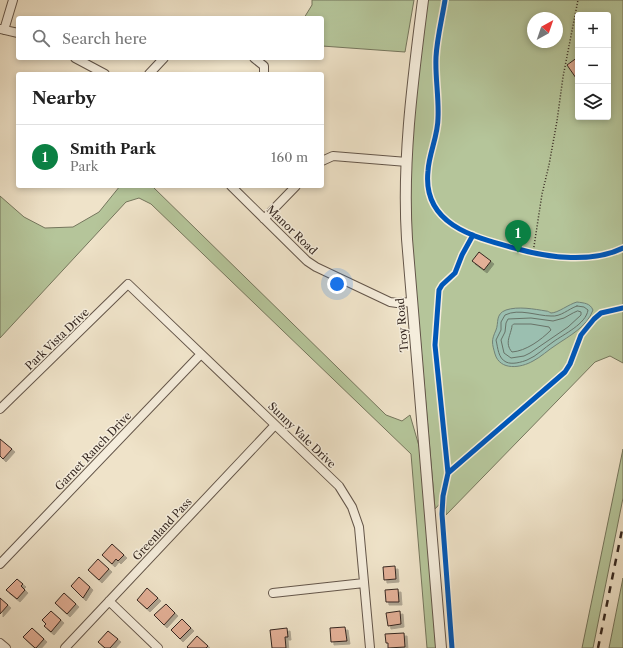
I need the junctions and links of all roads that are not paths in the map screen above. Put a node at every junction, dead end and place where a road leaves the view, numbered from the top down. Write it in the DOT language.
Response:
graph roads {
  1 [pos="14,0"];
  2 [pos="423,0"];
  3 [pos="2,29"];
  4 [pos="16,32"];
  5 [pos="79,60"];
  6 [pos="162,60"];
  7 [pos="256,60"];
  8 [pos="101,72"];
  9 [pos="151,72"];
  10 [pos="264,72"];
  11 [pos="324,160"];
  12 [pos="407,162"];
  13 [pos="233,188"];
  14 [pos="294,188"];
  15 [pos="264,219"];
  16 [pos="128,284"];
  17 [pos="412,302"];
  18 [pos="201,354"];
  19 [pos="0,409"];
  20 [pos="275,425"];
  21 [pos="0,564"];
  22 [pos="364,583"];
  23 [pos="273,593"];
  24 [pos="109,601"];
  25 [pos="0,643"];
  26 [pos="6,648"];
  27 [pos="65,648"];
  28 [pos="158,648"];
  29 [pos="370,648"];
  30 [pos="441,648"];
  1 -- 3 [label="street"];
  2 -- 12 [label="street, Troy Road"];
  3 -- 4 [label="street"];
  5 -- 8 [label="street"];
  6 -- 9 [label="street"];
  7 -- 10 [label="street"];
  11 -- 12 [label="street"];
  12 -- 17 [label="street, Troy Road"];
  13 -- 15 [label="street, Manor Road"];
  14 -- 15 [label="street"];
  15 -- 17 [label="street, Manor Road"];
  16 -- 18 [label="street, Sunny Vale Drive"];
  16 -- 19 [label="street, Park Vista Drive"];
  17 -- 30 [label="street, Troy Road"];
  18 -- 20 [label="street, Sunny Vale Drive"];
  18 -- 21 [label="street, Garnet Ranch Drive"];
  20 -- 22 [label="street, Sunny Vale Drive"];
  20 -- 24 [label="street, Greenland Pass"];
  22 -- 23 [label="street"];
  22 -- 29 [label="street, Sunny Vale Drive"];
  24 -- 27 [label="street, Greenland Pass"];
  24 -- 28 [label="street"];
  25 -- 26 [label="street"];
}
